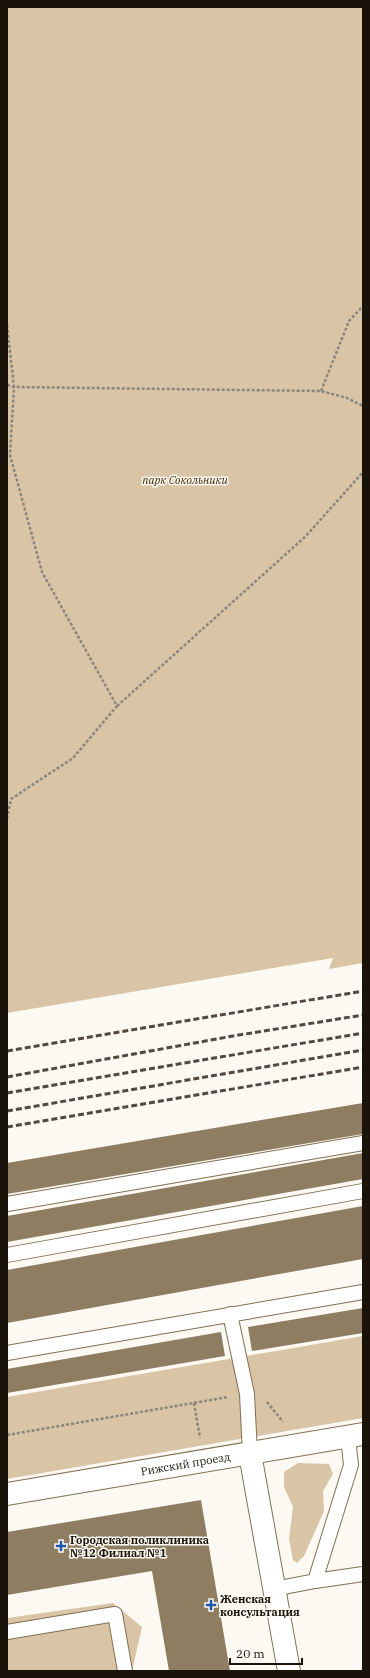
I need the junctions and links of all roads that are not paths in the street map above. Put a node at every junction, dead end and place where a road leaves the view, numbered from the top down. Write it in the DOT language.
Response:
graph roads {
  1 [pos="363,1143"];
  2 [pos="363,1191"];
  3 [pos="7,1204"];
  4 [pos="7,1255"];
  5 [pos="363,1292"];
  6 [pos="230,1314"];
  7 [pos="7,1353"];
  8 [pos="355,1435"];
  9 [pos="250,1454"];
  10 [pos="7,1494"];
  11 [pos="363,1574"];
  12 [pos="315,1581"];
  13 [pos="274,1589"];
  14 [pos="7,1632"];
  15 [pos="125,1671"];
  16 [pos="288,1671"];
  1 -- 3 [label="lane"];
  2 -- 4 [label="lane"];
  5 -- 6 [label="lane"];
  6 -- 7 [label="lane"];
  6 -- 9 [label="lane"];
  8 -- 9 [label="street, Рижский проезд"];
  8 -- 12 [label="lane"];
  9 -- 10 [label="street, Рижский проезд"];
  9 -- 13 [label="street"];
  11 -- 12 [label="lane"];
  12 -- 13 [label="lane"];
  13 -- 16 [label="street"];
  14 -- 15 [label="lane"];
}
